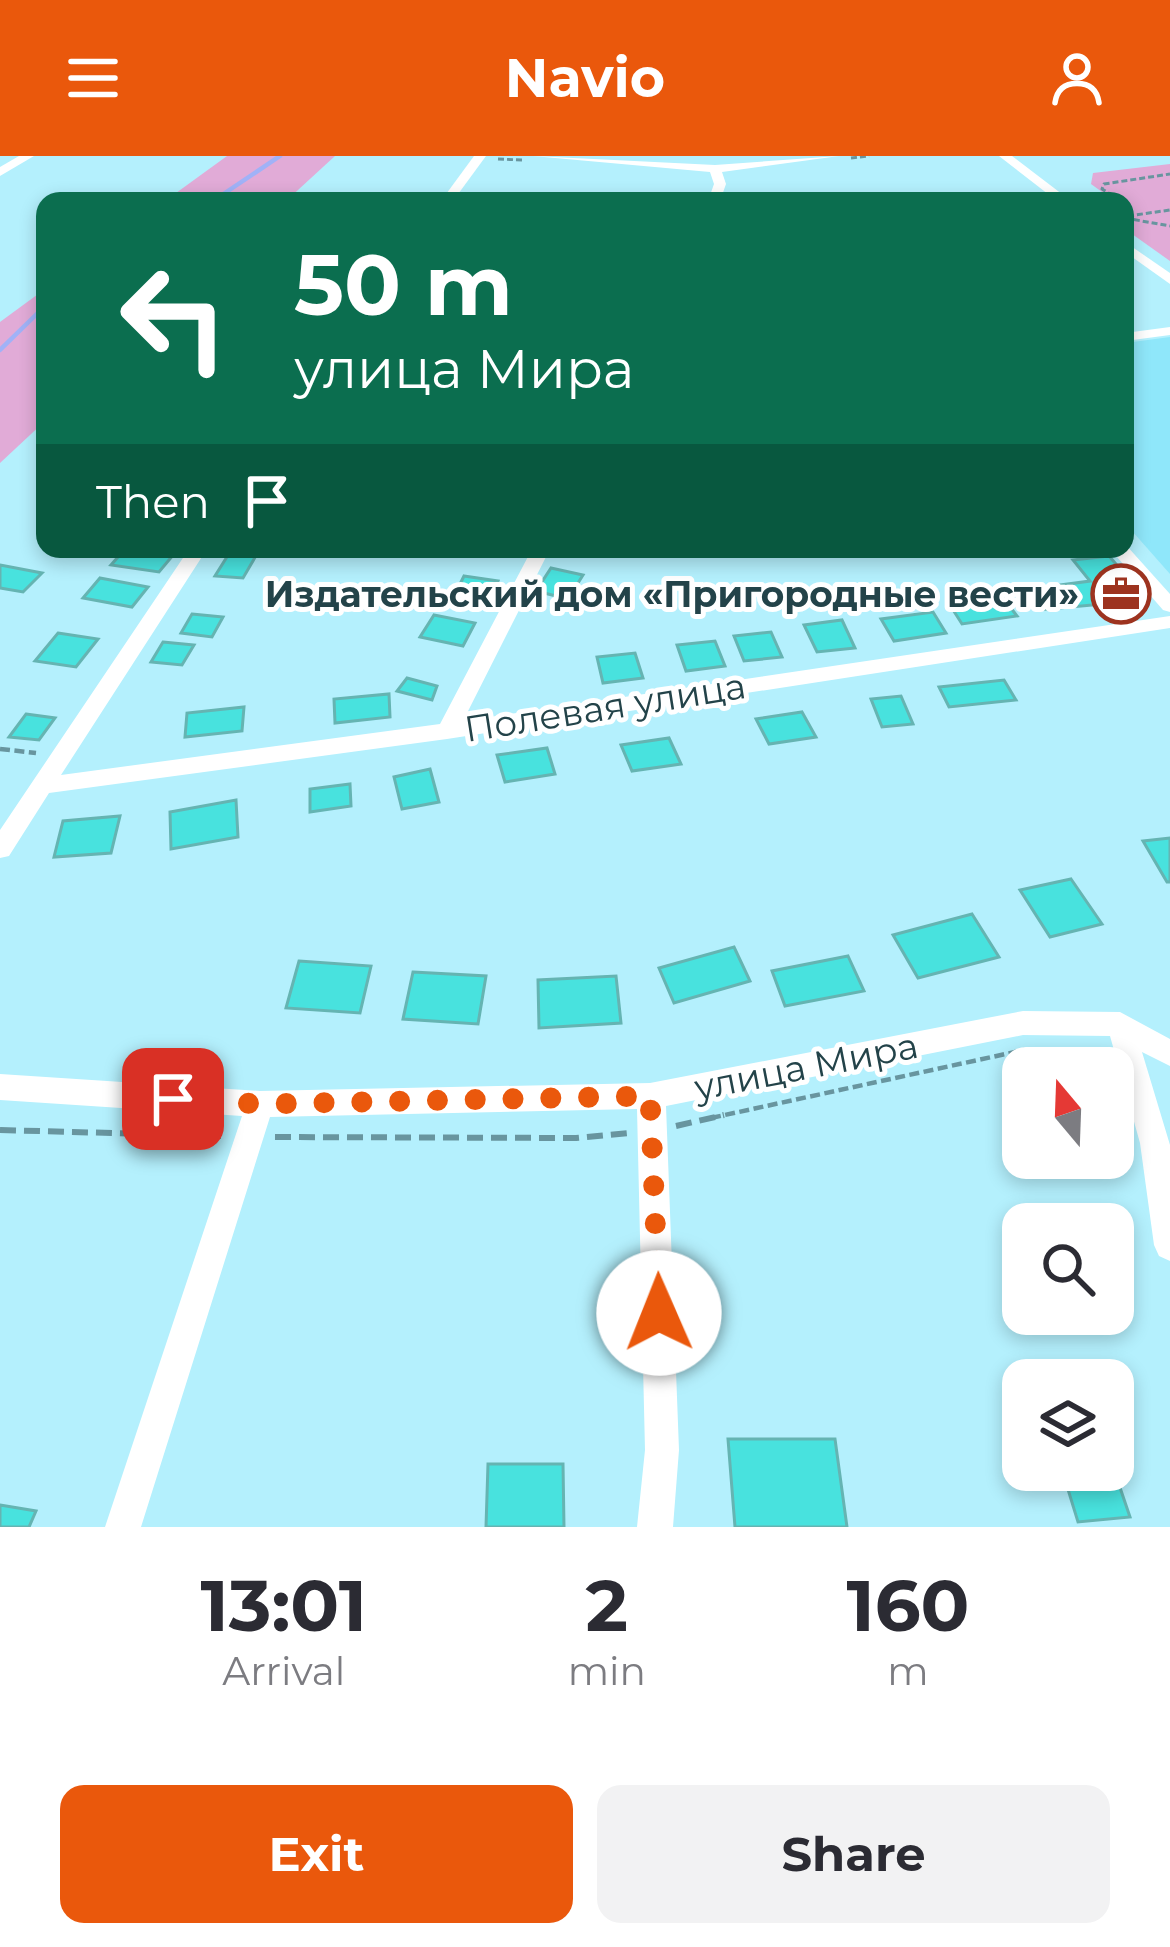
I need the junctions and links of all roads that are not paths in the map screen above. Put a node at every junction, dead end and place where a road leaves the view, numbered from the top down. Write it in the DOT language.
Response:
graph roads {
  1 [pos="28,156"];
  2 [pos="479,156"];
  3 [pos="539,156"];
  4 [pos="828,156"];
  5 [pos="1005,156"];
  6 [pos="715,169"];
  7 [pos="0,172"];
  8 [pos="453,192"];
  9 [pos="717,192"];
  10 [pos="1053,192"];
  11 [pos="1134,253"];
  12 [pos="1170,280"];
  13 [pos="1170,331"];
  14 [pos="1134,336"];
  15 [pos="192,558"];
  16 [pos="536,558"];
  17 [pos="1127,558"];
  18 [pos="1170,607"];
  19 [pos="1170,622"];
  20 [pos="447,730"];
  21 [pos="40,786"];
  22 [pos="0,849"];
  23 [pos="1120,1024"];
  24 [pos="1170,1054"];
  25 [pos="0,1087"];
  26 [pos="650,1096"];
  27 [pos="260,1104"];
  28 [pos="1162,1136"];
  29 [pos="1170,1245"];
  30 [pos="123,1527"];
  31 [pos="655,1527"];
  1 -- 7 [label="street"];
  2 -- 8 [label="street"];
  3 -- 6 [label="street"];
  4 -- 6 [label="street"];
  5 -- 10 [label="street"];
  6 -- 9 [label="street"];
  11 -- 12 [label="street"];
  13 -- 14 [label="street"];
  15 -- 21 [label="street"];
  16 -- 20 [label="street"];
  17 -- 18 [label="street"];
  19 -- 20 [label="street, Полевая улица"];
  20 -- 21 [label="street, Полевая улица"];
  21 -- 22 [label="street"];
  23 -- 24 [label="street"];
  23 -- 26 [label="street, улица Мира"];
  23 -- 28 [label="street"];
  25 -- 27 [label="street, улица Мира"];
  26 -- 27 [label="street, улица Мира"];
  26 -- 31 [label="street"];
  27 -- 30 [label="street"];
  28 -- 29 [label="street"];
}
